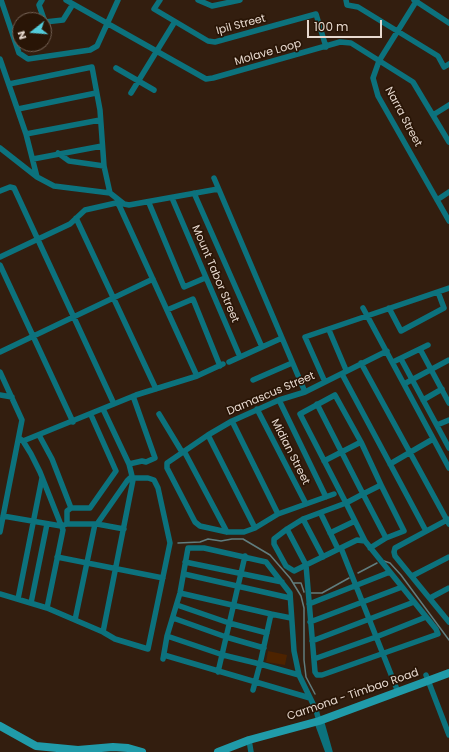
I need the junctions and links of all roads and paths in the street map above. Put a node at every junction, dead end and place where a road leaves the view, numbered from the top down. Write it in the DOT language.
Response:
graph roads {
  1 [pos="1,0"];
  2 [pos="42,0"];
  3 [pos="66,0"];
  4 [pos="118,0"];
  5 [pos="160,0"];
  6 [pos="198,0"];
  7 [pos="240,0"];
  8 [pos="346,0"];
  9 [pos="416,0"];
  10 [pos="73,4"];
  11 [pos="174,23"];
  12 [pos="449,23"];
  13 [pos="106,24"];
  14 [pos="398,31"];
  15 [pos="326,47"];
  16 [pos="156,52"];
  17 [pos="0,59"];
  18 [pos="379,61"];
  19 [pos="449,64"];
  20 [pos="116,68"];
  21 [pos="138,80"];
  22 [pos="9,84"];
  23 [pos="154,90"];
  24 [pos="96,93"];
  25 [pos="131,93"];
  26 [pos="449,105"];
  27 [pos="18,109"];
  28 [pos="433,115"];
  29 [pos="100,120"];
  30 [pos="26,134"];
  31 [pos="449,142"];
  32 [pos="102,146"];
  33 [pos="0,148"];
  34 [pos="58,153"];
  35 [pos="33,159"];
  36 [pos="104,166"];
  37 [pos="37,177"];
  38 [pos="214,178"];
  39 [pos="218,189"];
  40 [pos="0,191"];
  41 [pos="449,192"];
  42 [pos="110,193"];
  43 [pos="194,193"];
  44 [pos="172,198"];
  45 [pos="437,200"];
  46 [pos="149,203"];
  47 [pos="76,218"];
  48 [pos="449,222"];
  49 [pos="37,240"];
  50 [pos="0,257"];
  51 [pos="0,265"];
  52 [pos="205,278"];
  53 [pos="153,279"];
  54 [pos="449,288"];
  55 [pos="438,292"];
  56 [pos="113,298"];
  57 [pos="363,308"];
  58 [pos="389,308"];
  59 [pos="167,310"];
  60 [pos="365,316"];
  61 [pos="73,317"];
  62 [pos="329,330"];
  63 [pos="33,336"];
  64 [pos="282,338"];
  65 [pos="428,345"];
  66 [pos="262,347"];
  67 [pos="420,349"];
  68 [pos="387,351"];
  69 [pos="0,352"];
  70 [pos="240,357"];
  71 [pos="401,358"];
  72 [pos="449,360"];
  73 [pos="393,362"];
  74 [pos="292,363"];
  75 [pos="361,363"];
  76 [pos="224,364"];
  77 [pos="432,369"];
  78 [pos="0,372"];
  79 [pos="344,372"];
  80 [pos="197,376"];
  81 [pos="253,380"];
  82 [pos="412,380"];
  83 [pos="324,382"];
  84 [pos="404,384"];
  85 [pos="156,389"];
  86 [pos="442,389"];
  87 [pos="305,392"];
  88 [pos="0,395"];
  89 [pos="134,396"];
  90 [pos="12,397"];
  91 [pos="278,400"];
  92 [pos="423,400"];
  93 [pos="449,403"];
  94 [pos="114,404"];
  95 [pos="317,404"];
  96 [pos="103,409"];
  97 [pos="256,409"];
  98 [pos="159,414"];
  99 [pos="90,415"];
  100 [pos="449,420"];
  101 [pos="232,421"];
  102 [pos="73,422"];
  103 [pos="437,425"];
  104 [pos="39,435"];
  105 [pos="208,435"];
  106 [pos="433,439"];
  107 [pos="21,440"];
  108 [pos="361,442"];
  109 [pos="449,448"];
  110 [pos="183,451"];
  111 [pos="341,452"];
  112 [pos="410,452"];
  113 [pos="324,461"];
  114 [pos="129,464"];
  115 [pos="390,464"];
  116 [pos="449,468"];
  117 [pos="42,478"];
  118 [pos="133,478"];
  119 [pos="381,485"];
  120 [pos="334,494"];
  121 [pos="363,494"];
  122 [pos="326,497"];
  123 [pos="3,502"];
  124 [pos="346,503"];
  125 [pos="306,504"];
  126 [pos="71,508"];
  127 [pos="278,514"];
  128 [pos="321,514"];
  129 [pos="4,516"];
  130 [pos="303,519"];
  131 [pos="35,521"];
  132 [pos="355,521"];
  133 [pos="448,521"];
  134 [pos="47,524"];
  135 [pos="96,524"];
  136 [pos="64,525"];
  137 [pos="255,528"];
  138 [pos="124,529"];
  139 [pos="287,529"];
  140 [pos="426,531"];
  141 [pos="0,532"];
  142 [pos="227,532"];
  143 [pos="330,533"];
  144 [pos="386,538"];
  145 [pos="365,541"];
  146 [pos="370,548"];
  147 [pos="339,549"];
  148 [pos="245,556"];
  149 [pos="57,557"];
  150 [pos="323,557"];
  151 [pos="449,557"];
  152 [pos="185,562"];
  153 [pos="87,563"];
  154 [pos="306,565"];
  155 [pos="116,569"];
  156 [pos="390,572"];
  157 [pos="184,574"];
  158 [pos="241,574"];
  159 [pos="412,576"];
  160 [pos="163,578"];
  161 [pos="282,582"];
  162 [pos="355,585"];
  163 [pos="238,586"];
  164 [pos="402,587"];
  165 [pos="449,588"];
  166 [pos="180,593"];
  167 [pos="0,594"];
  168 [pos="290,598"];
  169 [pos="430,598"];
  170 [pos="18,599"];
  171 [pos="414,602"];
  172 [pos="31,603"];
  173 [pos="234,604"];
  174 [pos="309,604"];
  175 [pos="363,604"];
  176 [pos="177,605"];
  177 [pos="47,608"];
  178 [pos="271,614"];
  179 [pos="447,615"];
  180 [pos="426,617"];
  181 [pos="173,618"];
  182 [pos="291,618"];
  183 [pos="75,620"];
  184 [pos="369,620"];
  185 [pos="310,622"];
  186 [pos="449,622"];
  187 [pos="229,623"];
  188 [pos="103,632"];
  189 [pos="267,634"];
  190 [pos="167,636"];
  191 [pos="226,637"];
  192 [pos="376,637"];
  193 [pos="312,640"];
  194 [pos="264,648"];
  195 [pos="383,653"];
  196 [pos="223,655"];
  197 [pos="314,659"];
  198 [pos="260,664"];
  199 [pos="218,672"];
  200 [pos="449,673"];
  201 [pos="298,675"];
  202 [pos="427,678"];
  203 [pos="255,683"];
  204 [pos="253,690"];
  205 [pos="398,692"];
  206 [pos="310,698"];
  207 [pos="319,721"];
  208 [pos="0,726"];
  209 [pos="449,734"];
  210 [pos="249,740"];
  211 [pos="50,750"];
  212 [pos="142,752"];
  213 [pos="218,752"];
  214 [pos="250,752"];
  215 [pos="329,752"];
  1 -- 13 [label="street"];
  2 -- 10 [label="street"];
  3 -- 10 [label="street, Molave Loop"];
  4 -- 13 [label="street"];
  5 -- 11 [label="street, Ipil Street"];
  6 -- 7 [label="street"];
  8 -- 14 [label="street"];
  9 -- 12 [label="street"];
  9 -- 14 [label="street, Narra Street"];
  10 -- 13 [label="street, Molave Loop"];
  11 -- 15 [label="street, Ipil Street"];
  11 -- 16 [label="street"];
  13 -- 16 [label="street, Molave Loop"];
  14 -- 18 [label="street, Narra Street"];
  14 -- 19 [label="street"];
  15 -- 16 [label="street, Molave Loop"];
  15 -- 18 [label="street, Molave Loop"];
  16 -- 21 [label="street"];
  17 -- 22 [label="street"];
  18 -- 28 [label="street, Molave Loop"];
  18 -- 45 [label="street, Narra Street"];
  20 -- 21 [label="street"];
  21 -- 23 [label="street"];
  21 -- 25 [label="street"];
  22 -- 24 [label="street"];
  22 -- 27 [label="street"];
  24 -- 27 [label="street"];
  24 -- 29 [label="street"];
  26 -- 28 [label="street"];
  27 -- 30 [label="street"];
  28 -- 31 [label="street, Molave Loop"];
  29 -- 30 [label="street"];
  29 -- 32 [label="street"];
  30 -- 35 [label="street"];
  32 -- 34 [label="street"];
  32 -- 36 [label="street"];
  33 -- 37 [label="street"];
  34 -- 35 [label="street"];
  34 -- 36 [label="street"];
  35 -- 37 [label="street"];
  36 -- 42 [label="street"];
  37 -- 42 [label="street"];
  38 -- 39 [label="street"];
  39 -- 43 [label="street"];
  39 -- 64 [label="street"];
  40 -- 49 [label="street"];
  41 -- 45 [label="street"];
  42 -- 46 [label="street"];
  43 -- 44 [label="street"];
  43 -- 66 [label="street"];
  44 -- 46 [label="street"];
  44 -- 52 [label="street, Mount Tabor Street"];
  45 -- 48 [label="street, Narra Street"];
  46 -- 52 [label="street"];
  47 -- 49 [label="street"];
  47 -- 53 [label="street"];
  47 -- 56 [label="street"];
  49 -- 50 [label="street"];
  49 -- 61 [label="street"];
  51 -- 63 [label="street"];
  52 -- 70 [label="street, Mount Tabor Street"];
  53 -- 56 [label="street"];
  53 -- 59 [label="street"];
  54 -- 55 [label="street"];
  55 -- 58 [label="street"];
  55 -- 58 [label="street"];
  56 -- 61 [label="street"];
  56 -- 85 [label="street"];
  57 -- 60 [label="street"];
  58 -- 60 [label="street"];
  59 -- 76 [label="street"];
  59 -- 80 [label="street"];
  60 -- 62 [label="street"];
  60 -- 68 [label="street"];
  61 -- 63 [label="street"];
  61 -- 94 [label="street"];
  62 -- 79 [label="street"];
  62 -- 83 [label="street"];
  63 -- 69 [label="street"];
  63 -- 102 [label="street"];
  64 -- 66 [label="street"];
  64 -- 74 [label="street"];
  65 -- 67 [label="street"];
  66 -- 70 [label="street"];
  67 -- 71 [label="street"];
  67 -- 77 [label="street"];
  68 -- 73 [label="street"];
  68 -- 75 [label="street, Damascus Street"];
  70 -- 76 [label="street"];
  71 -- 73 [label="street"];
  71 -- 82 [label="street"];
  72 -- 77 [label="street"];
  73 -- 84 [label="street"];
  74 -- 81 [label="street"];
  74 -- 87 [label="street"];
  75 -- 79 [label="street, Damascus Street"];
  75 -- 112 [label="street"];
  76 -- 80 [label="street"];
  77 -- 82 [label="street"];
  77 -- 86 [label="street"];
  78 -- 90 [label="street"];
  79 -- 83 [label="street, Damascus Street"];
  79 -- 115 [label="street"];
  80 -- 85 [label="street"];
  82 -- 84 [label="street"];
  82 -- 92 [label="street"];
  83 -- 87 [label="street, Damascus Street"];
  84 -- 106 [label="street"];
  85 -- 89 [label="street"];
  86 -- 92 [label="street"];
  86 -- 93 [label="street"];
  87 -- 91 [label="street, Damascus Street"];
  88 -- 90 [label="street"];
  89 -- 94 [label="street"];
  89 -- 114 [label="street"];
  90 -- 107 [label="street"];
  91 -- 97 [label="street, Damascus Street"];
  91 -- 122 [label="street"];
  92 -- 103 [label="street"];
  94 -- 96 [label="street"];
  95 -- 108 [label="street"];
  95 -- 111 [label="street"];
  95 -- 113 [label="street"];
  96 -- 99 [label="street"];
  96 -- 114 [label="street"];
  97 -- 101 [label="street, Damascus Street"];
  97 -- 125 [label="street, Midian Street"];
  98 -- 110 [label="street"];
  99 -- 102 [label="street"];
  99 -- 126 [label="street"];
  100 -- 103 [label="street"];
  101 -- 105 [label="street, Damascus Street"];
  101 -- 127 [label="street"];
  102 -- 104 [label="street"];
  103 -- 109 [label="street"];
  104 -- 107 [label="street"];
  104 -- 126 [label="street"];
  105 -- 110 [label="street, Damascus Street"];
  105 -- 137 [label="street"];
  106 -- 112 [label="street"];
  106 -- 116 [label="street"];
  107 -- 117 [label="street"];
  107 -- 123 [label="street"];
  108 -- 111 [label="street"];
  108 -- 119 [label="street"];
  110 -- 142 [label="street"];
  110 -- 142 [label="street, Damascus Street"];
  111 -- 113 [label="street"];
  111 -- 121 [label="street"];
  112 -- 115 [label="street"];
  112 -- 133 [label="street"];
  113 -- 124 [label="street"];
  114 -- 118 [label="street"];
  115 -- 140 [label="street"];
  117 -- 131 [label="street"];
  117 -- 136 [label="street"];
  118 -- 135 [label="street"];
  118 -- 138 [label="street"];
  118 -- 160 [label="street"];
  119 -- 121 [label="street"];
  119 -- 144 [label="street"];
  120 -- 122 [label="street"];
  121 -- 124 [label="street"];
  121 -- 144 [label="street"];
  122 -- 125 [label="street"];
  123 -- 129 [label="street"];
  124 -- 128 [label="street"];
  124 -- 132 [label="street"];
  125 -- 127 [label="street"];
  126 -- 136 [label="street"];
  127 -- 137 [label="street"];
  128 -- 130 [label="street"];
  128 -- 143 [label="street"];
  129 -- 131 [label="street"];
  129 -- 141 [label="street"];
  130 -- 139 [label="street"];
  130 -- 150 [label="street"];
  131 -- 134 [label="street"];
  131 -- 170 [label="street"];
  132 -- 143 [label="street"];
  132 -- 145 [label="street"];
  133 -- 140 [label="street"];
  134 -- 136 [label="street"];
  134 -- 172 [label="street"];
  135 -- 136 [label="street"];
  135 -- 138 [label="street"];
  135 -- 153 [label="street"];
  136 -- 149 [label="street"];
  137 -- 142 [label="street"];
  138 -- 155 [label="street"];
  139 -- 154 [label="street"];
  139 -- 154 [label="street"];
  140 -- 159 [label="street"];
  143 -- 147 [label="street"];
  144 -- 146 [label="street"];
  145 -- 146 [label="street"];
  145 -- 147 [label="street"];
  146 -- 156 [label="street"];
  147 -- 150 [label="street"];
  147 -- 162 [label="street"];
  148 -- 152 [label="street"];
  148 -- 158 [label="street"];
  148 -- 161 [label="street"];
  149 -- 153 [label="street"];
  149 -- 177 [label="street"];
  150 -- 154 [label="street"];
  151 -- 159 [label="street"];
  152 -- 157 [label="street"];
  152 -- 158 [label="street"];
  153 -- 155 [label="street"];
  153 -- 183 [label="street"];
  154 -- 174 [label="street"];
  155 -- 160 [label="street"];
  155 -- 188 [label="street"];
  156 -- 162 [label="street"];
  156 -- 164 [label="street"];
  157 -- 163 [label="street"];
  157 -- 166 [label="street"];
  158 -- 161 [label="street"];
  158 -- 163 [label="street"];
  159 -- 169 [label="street"];
  160 -- 188 [label="street"];
  161 -- 168 [label="street"];
  162 -- 174 [label="street"];
  162 -- 175 [label="street"];
  163 -- 168 [label="street"];
  163 -- 173 [label="street"];
  164 -- 171 [label="street"];
  164 -- 175 [label="street"];
  165 -- 169 [label="street"];
  166 -- 173 [label="street"];
  166 -- 176 [label="street"];
  167 -- 170 [label="street"];
  168 -- 182 [label="street"];
  169 -- 179 [label="street"];
  170 -- 172 [label="street"];
  171 -- 180 [label="street"];
  171 -- 184 [label="street"];
  172 -- 177 [label="street"];
  173 -- 178 [label="street"];
  173 -- 187 [label="street"];
  174 -- 185 [label="street"];
  175 -- 184 [label="street"];
  175 -- 185 [label="street"];
  176 -- 181 [label="street"];
  176 -- 187 [label="street"];
  177 -- 183 [label="street"];
  178 -- 182 [label="street"];
  178 -- 189 [label="street"];
  179 -- 186 [label="street"];
  180 -- 192 [label="street"];
  180 -- 195 [label="street"];
  181 -- 190 [label="street"];
  181 -- 191 [label="street"];
  182 -- 201 [label="street"];
  183 -- 188 [label="street"];
  184 -- 192 [label="street"];
  184 -- 193 [label="street"];
  185 -- 193 [label="street"];
  187 -- 189 [label="street"];
  187 -- 191 [label="street"];
  189 -- 194 [label="street"];
  190 -- 196 [label="street"];
  190 -- 199 [label="street"];
  191 -- 194 [label="street"];
  191 -- 196 [label="street"];
  192 -- 195 [label="street"];
  192 -- 197 [label="street"];
  193 -- 197 [label="street"];
  194 -- 198 [label="street"];
  195 -- 197 [label="street"];
  195 -- 205 [label="street"];
  196 -- 198 [label="street"];
  196 -- 199 [label="street"];
  198 -- 201 [label="street"];
  198 -- 203 [label="street"];
  199 -- 203 [label="street"];
  200 -- 202 [label="main road, Carmona - Timbao Road"];
  201 -- 206 [label="street"];
  202 -- 205 [label="main road, Carmona - Timbao Road"];
  202 -- 209 [label="street"];
  203 -- 204 [label="street"];
  203 -- 206 [label="street"];
  205 -- 207 [label="main road, Carmona - Timbao Road"];
  206 -- 207 [label="street"];
  207 -- 210 [label="main road, Carmona - Timbao Road"];
  207 -- 215 [label="street"];
  208 -- 211 [label="main road"];
  210 -- 213 [label="main road, Carmona - Timbao Road"];
  210 -- 214 [label="street"];
  211 -- 212 [label="main road"];
}
